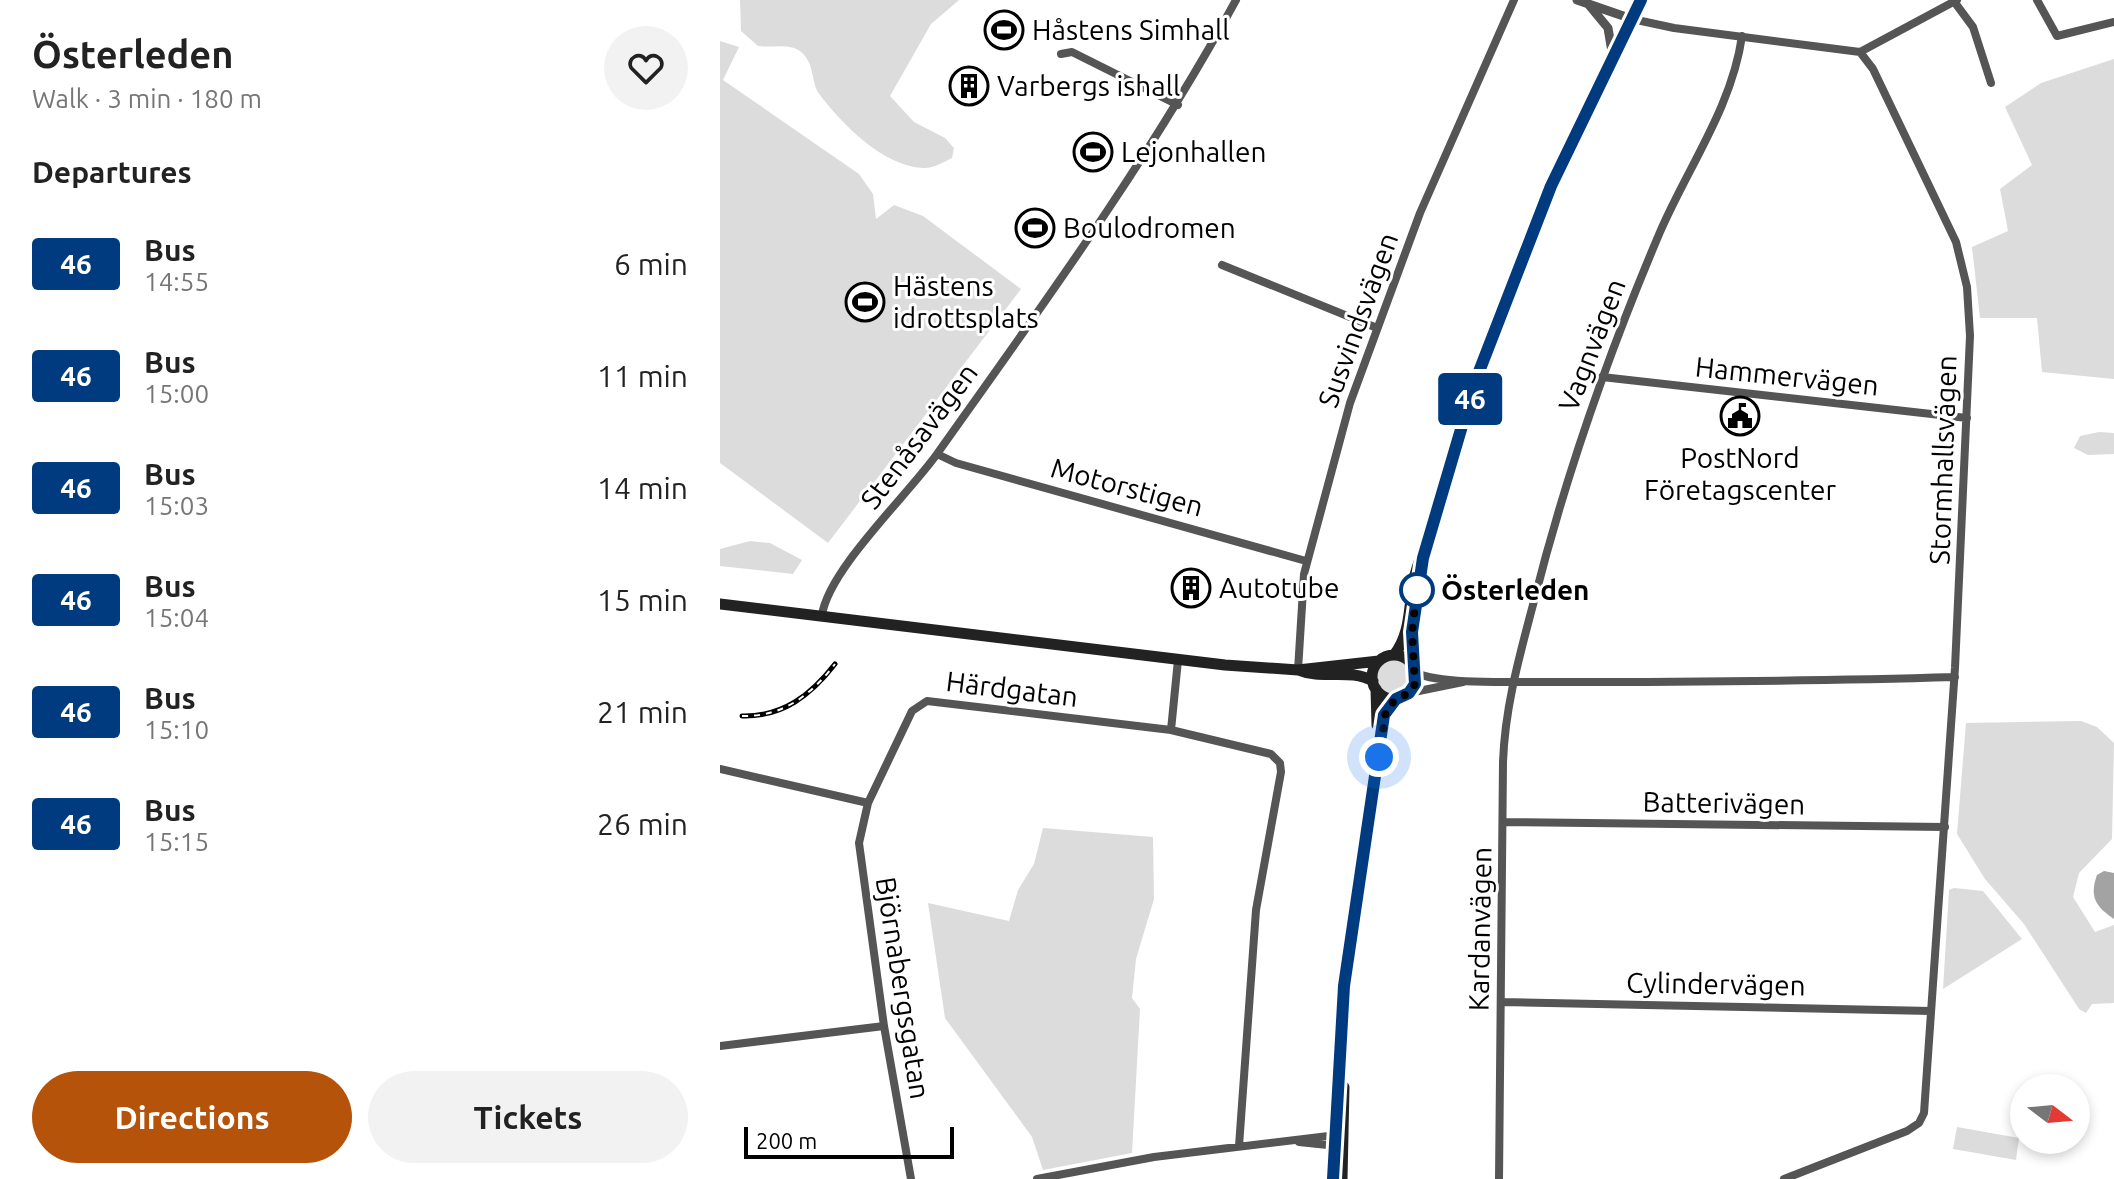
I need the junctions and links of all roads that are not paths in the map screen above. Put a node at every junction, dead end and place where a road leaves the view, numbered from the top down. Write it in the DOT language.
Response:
graph roads {
  1 [pos="1236,0"];
  2 [pos="1514,0"];
  3 [pos="1577,0"];
  4 [pos="1641,0"];
  5 [pos="2037,0"];
  6 [pos="1955,1"];
  7 [pos="1589,5"];
  8 [pos="1632,19"];
  9 [pos="2114,22"];
  10 [pos="1742,36"];
  11 [pos="1860,52"];
  12 [pos="1061,54"];
  13 [pos="1613,58"];
  14 [pos="1991,83"];
  15 [pos="1178,105"];
  16 [pos="1222,265"];
  17 [pos="1377,328"];
  18 [pos="1602,377"];
  19 [pos="1967,418"];
  20 [pos="937,454"];
  21 [pos="1423,558"];
  22 [pos="1306,561"];
  23 [pos="720,604"];
  24 [pos="822,615"];
  25 [pos="1394,655"];
  26 [pos="1178,660"];
  27 [pos="1379,661"];
  28 [pos="1414,669"];
  29 [pos="1298,670"];
  30 [pos="1955,677"];
  31 [pos="1470,681"];
  32 [pos="1514,681"];
  33 [pos="1374,685"];
  34 [pos="1409,693"];
  35 [pos="1396,699"];
  36 [pos="1171,730"];
  37 [pos="720,769"];
  38 [pos="1372,789"];
  39 [pos="868,803"];
  40 [pos="1503,822"];
  41 [pos="1945,827"];
  42 [pos="1501,1002"];
  43 [pos="1931,1011"];
  44 [pos="884,1026"];
  45 [pos="720,1046"];
  46 [pos="1338,1141"];
  47 [pos="1239,1146"];
  48 [pos="911,1179"];
  49 [pos="1037,1179"];
  50 [pos="1333,1179"];
  51 [pos="1342,1179"];
  52 [pos="1499,1179"];
  53 [pos="1784,1179"];
  1 -- 15 [label="street, Stenåsavägen"];
  2 -- 17 [label="street, Susvindsvägen"];
  3 -- 7 [label="street"];
  4 -- 8 [label="main road"];
  5 -- 9 [label="street"];
  6 -- 11 [label="street"];
  6 -- 14 [label="street"];
  7 -- 8 [label="street"];
  7 -- 13 [label="street"];
  8 -- 10 [label="street"];
  8 -- 13 [label="main road"];
  10 -- 11 [label="street"];
  10 -- 18 [label="street, Vagnvägen"];
  11 -- 19 [label="street, Stormhallsvägen"];
  12 -- 15 [label="street"];
  13 -- 21 [label="main road"];
  15 -- 20 [label="street, Stenåsavägen"];
  16 -- 17 [label="street"];
  17 -- 22 [label="street, Susvindsvägen"];
  18 -- 19 [label="street, Hammervägen"];
  18 -- 32 [label="street, Vagnvägen"];
  19 -- 30 [label="street, Stormhallsvägen"];
  20 -- 22 [label="street, Motorstigen"];
  20 -- 24 [label="street, Stenåsavägen"];
  21 -- 25 [label="main road"];
  21 -- 28 [label="main road"];
  22 -- 29 [label="street, Susvindsvägen"];
  23 -- 24 [label="main road"];
  24 -- 26 [label="main road"];
  25 -- 27 [label="main road"];
  25 -- 28 [label="main road"];
  26 -- 29 [label="main road"];
  26 -- 36 [label="street"];
  27 -- 29 [label="main road"];
  27 -- 33 [label="main road"];
  28 -- 31 [label="street"];
  28 -- 34 [label="main road"];
  29 -- 33 [label="main road"];
  30 -- 32 [label="street"];
  30 -- 41 [label="street, Stormhallsvägen"];
  31 -- 32 [label="street"];
  31 -- 34 [label="street"];
  32 -- 40 [label="street, Kardanvägen"];
  33 -- 35 [label="main road"];
  33 -- 38 [label="main road"];
  34 -- 35 [label="main road"];
  35 -- 38 [label="main road"];
  36 -- 39 [label="street, Härdgatan"];
  36 -- 47 [label="street, Härdgatan"];
  37 -- 39 [label="street"];
  38 -- 46 [label="main road"];
  39 -- 44 [label="street, Björnabergsgatan"];
  40 -- 41 [label="street, Batterivägen"];
  40 -- 42 [label="street, Kardanvägen"];
  41 -- 43 [label="street, Stormhallsvägen"];
  42 -- 43 [label="street, Cylindervägen"];
  42 -- 52 [label="street, Kardanvägen"];
  43 -- 53 [label="street, Stormhallsvägen"];
  44 -- 45 [label="street"];
  44 -- 48 [label="street, Björnabergsgatan"];
  46 -- 47 [label="street"];
  46 -- 50 [label="main road"];
  46 -- 51 [label="main road"];
  47 -- 49 [label="street"];
}
